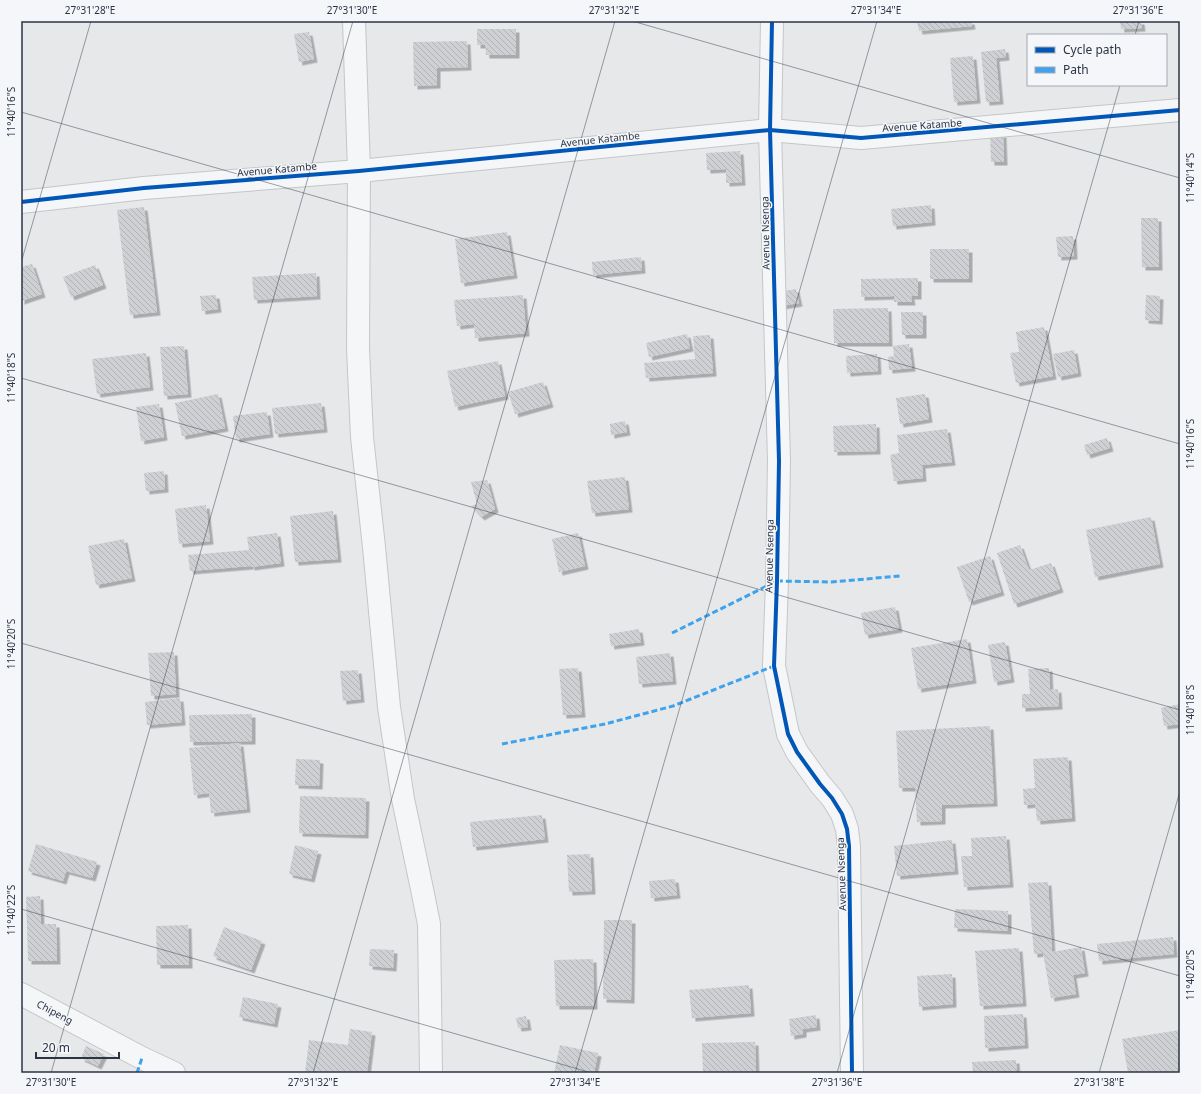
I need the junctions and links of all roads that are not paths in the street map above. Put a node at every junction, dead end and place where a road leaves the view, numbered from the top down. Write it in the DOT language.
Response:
graph roads {
  1 [pos="354,21"];
  2 [pos="772,21"];
  3 [pos="1180,110"];
  4 [pos="770,130"];
  5 [pos="359,171"];
  6 [pos="21,202"];
  7 [pos="21,994"];
  8 [pos="174,1073"];
  9 [pos="431,1073"];
  10 [pos="852,1073"];
  1 -- 5 [label="street"];
  2 -- 4 [label="street, Avenue Nsenga"];
  3 -- 4 [label="street, Avenue Katambe"];
  4 -- 5 [label="street, Avenue Katambe"];
  4 -- 10 [label="street, Avenue Nsenga"];
  5 -- 6 [label="street, Avenue Katambe"];
  5 -- 9 [label="street"];
  7 -- 8 [label="street, Chipeng"];
}
